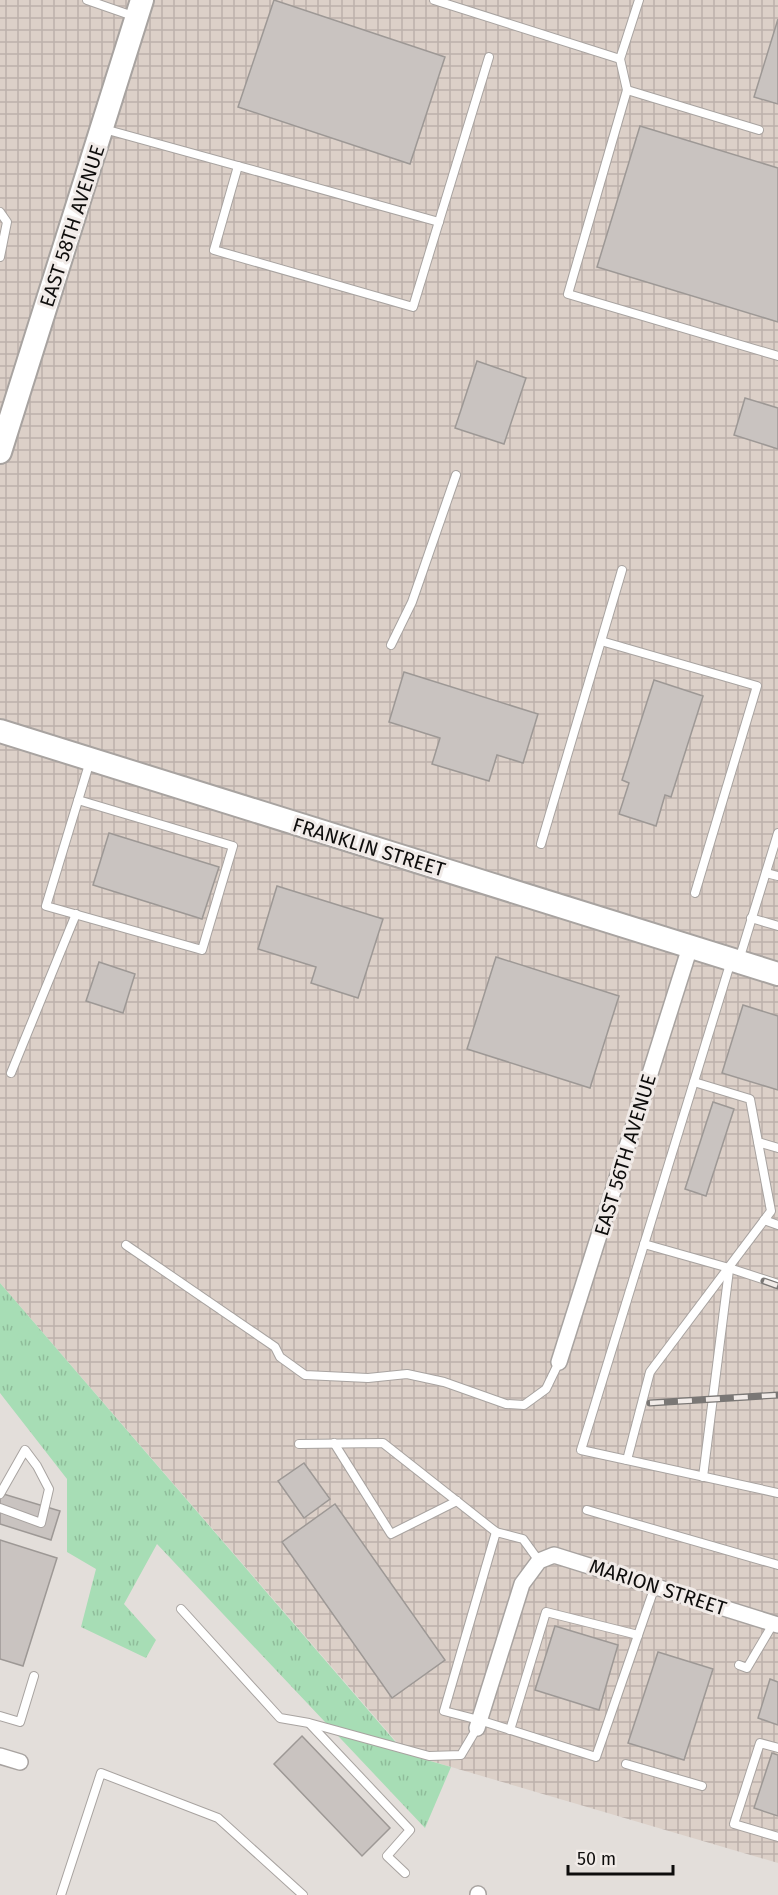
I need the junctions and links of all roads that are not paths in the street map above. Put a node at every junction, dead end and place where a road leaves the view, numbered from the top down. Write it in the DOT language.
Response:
graph roads {
  1 [pos="87,0"];
  2 [pos="434,0"];
  3 [pos="639,0"];
  4 [pos="140,9"];
  5 [pos="489,57"];
  6 [pos="620,59"];
  7 [pos="627,90"];
  8 [pos="103,129"];
  9 [pos="759,130"];
  10 [pos="238,166"];
  11 [pos="0,212"];
  12 [pos="439,222"];
  13 [pos="0,257"];
  14 [pos="778,356"];
  15 [pos="0,452"];
  16 [pos="456,475"];
  17 [pos="622,570"];
  18 [pos="601,641"];
  19 [pos="391,645"];
  20 [pos="2,731"];
  21 [pos="90,760"];
  22 [pos="78,800"];
  23 [pos="778,833"];
  24 [pos="541,844"];
  25 [pos="766,873"];
  26 [pos="778,876"];
  27 [pos="695,893"];
  28 [pos="76,914"];
  29 [pos="752,918"];
  30 [pos="778,926"];
  31 [pos="690,947"];
  32 [pos="735,961"];
  33 [pos="778,974"];
  34 [pos="10,1073"];
  35 [pos="694,1082"];
  36 [pos="758,1142"];
  37 [pos="778,1148"];
  38 [pos="764,1220"];
  39 [pos="778,1225"];
  40 [pos="644,1244"];
  41 [pos="126,1245"];
  42 [pos="729,1268"];
  43 [pos="778,1284"];
  44 [pos="560,1362"];
  45 [pos="334,1443"];
  46 [pos="299,1444"];
  47 [pos="627,1460"];
  48 [pos="703,1477"];
  49 [pos="778,1493"];
  50 [pos="0,1494"];
  51 [pos="457,1501"];
  52 [pos="0,1508"];
  53 [pos="587,1510"];
  54 [pos="496,1532"];
  55 [pos="539,1561"];
  56 [pos="778,1565"];
  57 [pos="655,1586"];
  58 [pos="181,1609"];
  59 [pos="775,1625"];
  60 [pos="638,1635"];
  61 [pos="739,1665"];
  62 [pos="34,1676"];
  63 [pos="0,1716"];
  64 [pos="309,1723"];
  65 [pos="478,1724"];
  66 [pos="510,1730"];
  67 [pos="778,1748"];
  68 [pos="0,1756"];
  69 [pos="20,1762"];
  70 [pos="626,1764"];
  71 [pos="702,1786"];
  72 [pos="778,1838"];
  73 [pos="405,1874"];
  74 [pos="61,1895"];
  75 [pos="303,1895"];
  1 -- 4 [label="lane"];
  2 -- 6 [label="lane"];
  3 -- 6 [label="lane"];
  4 -- 8 [label="street, EAST 58TH AVENUE"];
  5 -- 12 [label="lane"];
  6 -- 7 [label="lane"];
  7 -- 9 [label="lane"];
  7 -- 14 [label="lane"];
  8 -- 10 [label="lane"];
  8 -- 15 [label="street, EAST 58TH AVENUE"];
  10 -- 12 [label="lane"];
  10 -- 12 [label="lane"];
  11 -- 13 [label="lane"];
  16 -- 19 [label="lane"];
  17 -- 18 [label="lane"];
  18 -- 24 [label="lane"];
  18 -- 27 [label="lane"];
  20 -- 21 [label="street, FRANKLIN STREET"];
  21 -- 22 [label="lane"];
  21 -- 31 [label="street, FRANKLIN STREET"];
  22 -- 28 [label="lane"];
  22 -- 28 [label="lane"];
  23 -- 25 [label="lane"];
  25 -- 26 [label="lane"];
  25 -- 29 [label="lane"];
  28 -- 34 [label="lane"];
  29 -- 30 [label="lane"];
  29 -- 32 [label="lane"];
  31 -- 32 [label="street, FRANKLIN STREET"];
  31 -- 44 [label="street, EAST 56TH AVENUE"];
  32 -- 33 [label="street, FRANKLIN STREET"];
  32 -- 35 [label="lane"];
  35 -- 36 [label="lane"];
  35 -- 40 [label="lane"];
  36 -- 37 [label="lane"];
  36 -- 38 [label="lane"];
  38 -- 39 [label="lane"];
  38 -- 42 [label="lane"];
  40 -- 42 [label="lane"];
  40 -- 47 [label="lane"];
  41 -- 44 [label="lane"];
  42 -- 43 [label="lane"];
  42 -- 47 [label="lane"];
  42 -- 48 [label="lane"];
  45 -- 46 [label="lane"];
  45 -- 51 [label="lane"];
  45 -- 51 [label="lane"];
  47 -- 48 [label="lane"];
  48 -- 49 [label="lane"];
  50 -- 52 [label="lane"];
  51 -- 54 [label="lane"];
  53 -- 56 [label="lane"];
  54 -- 55 [label="lane"];
  54 -- 65 [label="lane"];
  55 -- 57 [label="street, MARION STREET"];
  55 -- 65 [label="street"];
  57 -- 59 [label="street, MARION STREET"];
  57 -- 60 [label="lane"];
  58 -- 64 [label="lane"];
  59 -- 61 [label="lane"];
  60 -- 66 [label="lane"];
  60 -- 66 [label="lane"];
  62 -- 63 [label="lane"];
  64 -- 65 [label="lane"];
  64 -- 73 [label="lane"];
  65 -- 66 [label="lane"];
  67 -- 72 [label="lane"];
  68 -- 69 [label="street"];
  70 -- 71 [label="lane"];
  74 -- 75 [label="lane"];
}
